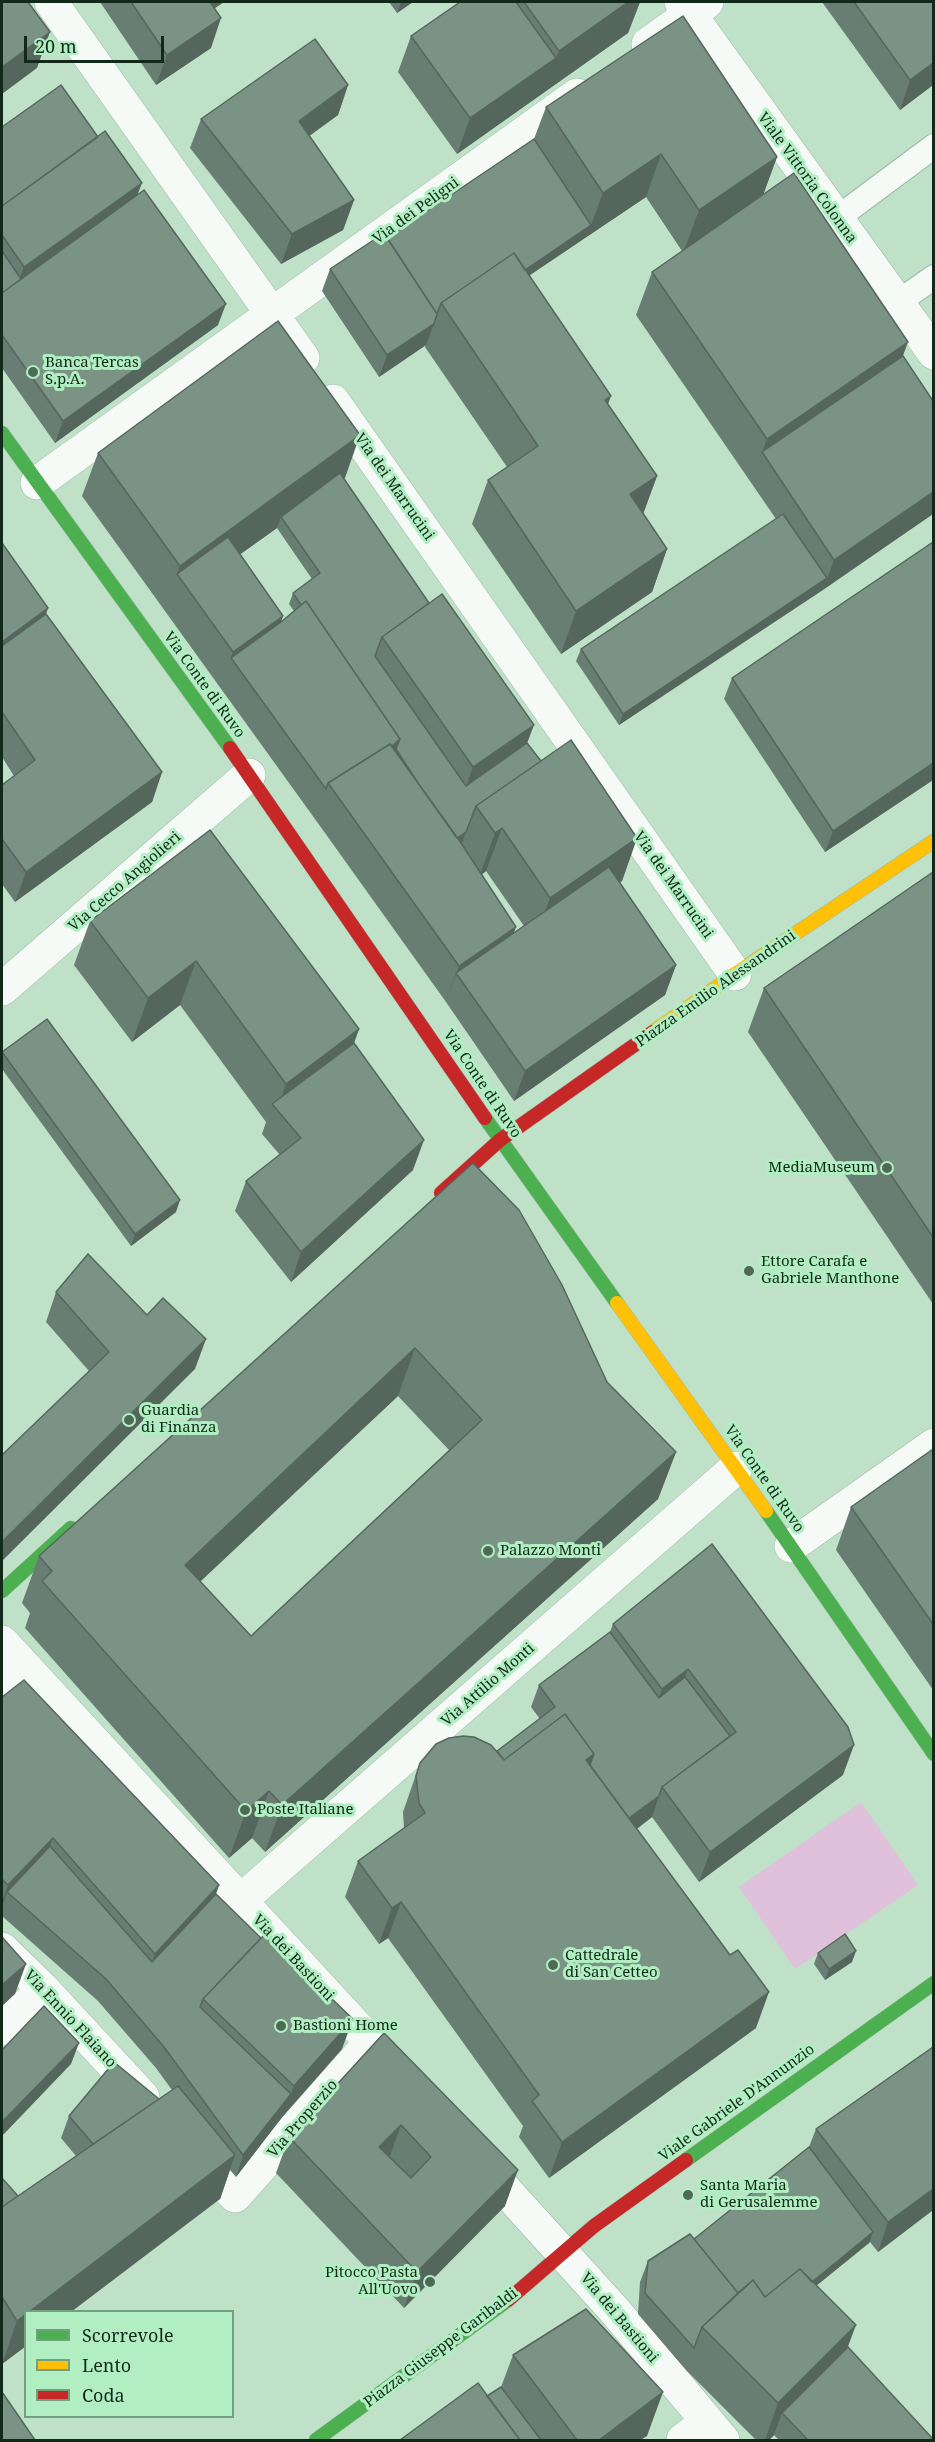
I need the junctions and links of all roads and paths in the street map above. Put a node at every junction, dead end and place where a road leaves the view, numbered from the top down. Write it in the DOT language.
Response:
graph roads {
  1 [pos="51,2"];
  2 [pos="693,6"];
  3 [pos="933,146"];
  4 [pos="836,219"];
  5 [pos="933,277"];
  6 [pos="897,303"];
  7 [pos="272,314"];
  8 [pos="933,353"];
  9 [pos="2,434"];
  10 [pos="37,483"];
  11 [pos="249,775"];
  12 [pos="933,841"];
  13 [pos="735,974"];
  14 [pos="2,989"];
  15 [pos="500,1140"];
  16 [pos="430,1203"];
  17 [pos="933,1445"];
  18 [pos="736,1468"];
  19 [pos="80,1520"];
  20 [pos="791,1546"];
  21 [pos="2,1591"];
  22 [pos="2,1642"];
  23 [pos="14,1679"];
  24 [pos="933,1754"];
  25 [pos="240,1901"];
  26 [pos="2,1949"];
  27 [pos="933,1983"];
  28 [pos="43,1989"];
  29 [pos="2,2030"];
  30 [pos="371,2042"];
  31 [pos="427,2103"];
  32 [pos="458,2138"];
  33 [pos="235,2196"];
  34 [pos="563,2253"];
  35 [pos="704,2434"];
  36 [pos="316,2440"];
  1 -- 7 [label="street, Via dei Marrucini"];
  2 -- 4 [label="street, Viale Vittoria Colonna"];
  2 -- 7 [label="street, Via dei Peligni"];
  3 -- 4 [label="lane"];
  4 -- 6 [label="street, Viale Vittoria Colonna"];
  5 -- 6 [label="lane"];
  6 -- 8 [label="street, Viale Vittoria Colonna"];
  7 -- 10 [label="street, Via dei Peligni"];
  7 -- 13 [label="street, Via dei Marrucini"];
  9 -- 10 [label="main road, Via Conte di Ruvo"];
  10 -- 11 [label="main road, Via Conte di Ruvo"];
  11 -- 14 [label="street, Via Cecco Angiolieri"];
  11 -- 15 [label="main road, Via Conte di Ruvo"];
  12 -- 13 [label="main road, Piazza Emilio Alessandrini"];
  13 -- 15 [label="main road, Piazza Emilio Alessandrini"];
  15 -- 16 [label="main road, Piazza Emilio Alessandrini"];
  15 -- 18 [label="main road, Via Conte di Ruvo"];
  17 -- 20 [label="street"];
  18 -- 20 [label="main road, Via Conte di Ruvo"];
  18 -- 25 [label="street, Via Attilio Monti"];
  19 -- 21 [label="main road"];
  20 -- 24 [label="main road, Via Conte di Ruvo"];
  22 -- 23 [label="street, Via dei Bastioni"];
  23 -- 25 [label="street, Via dei Bastioni"];
  25 -- 30 [label="street, Via dei Bastioni"];
  26 -- 28 [label="street, Via Ennio Flaiano"];
  27 -- 34 [label="main road, Viale Gabriele D'Annunzio"];
  28 -- 29 [label="street"];
  28 -- 33 [label="street, Via Ennio Flaiano"];
  30 -- 31 [label="street, Via dei Bastioni"];
  30 -- 33 [label="street, Via Properzio"];
  32 -- 34 [label="street, Via dei Bastioni"];
  34 -- 35 [label="street, Via dei Bastioni"];
  34 -- 36 [label="main road, Piazza Giuseppe Garibaldi"];
}
